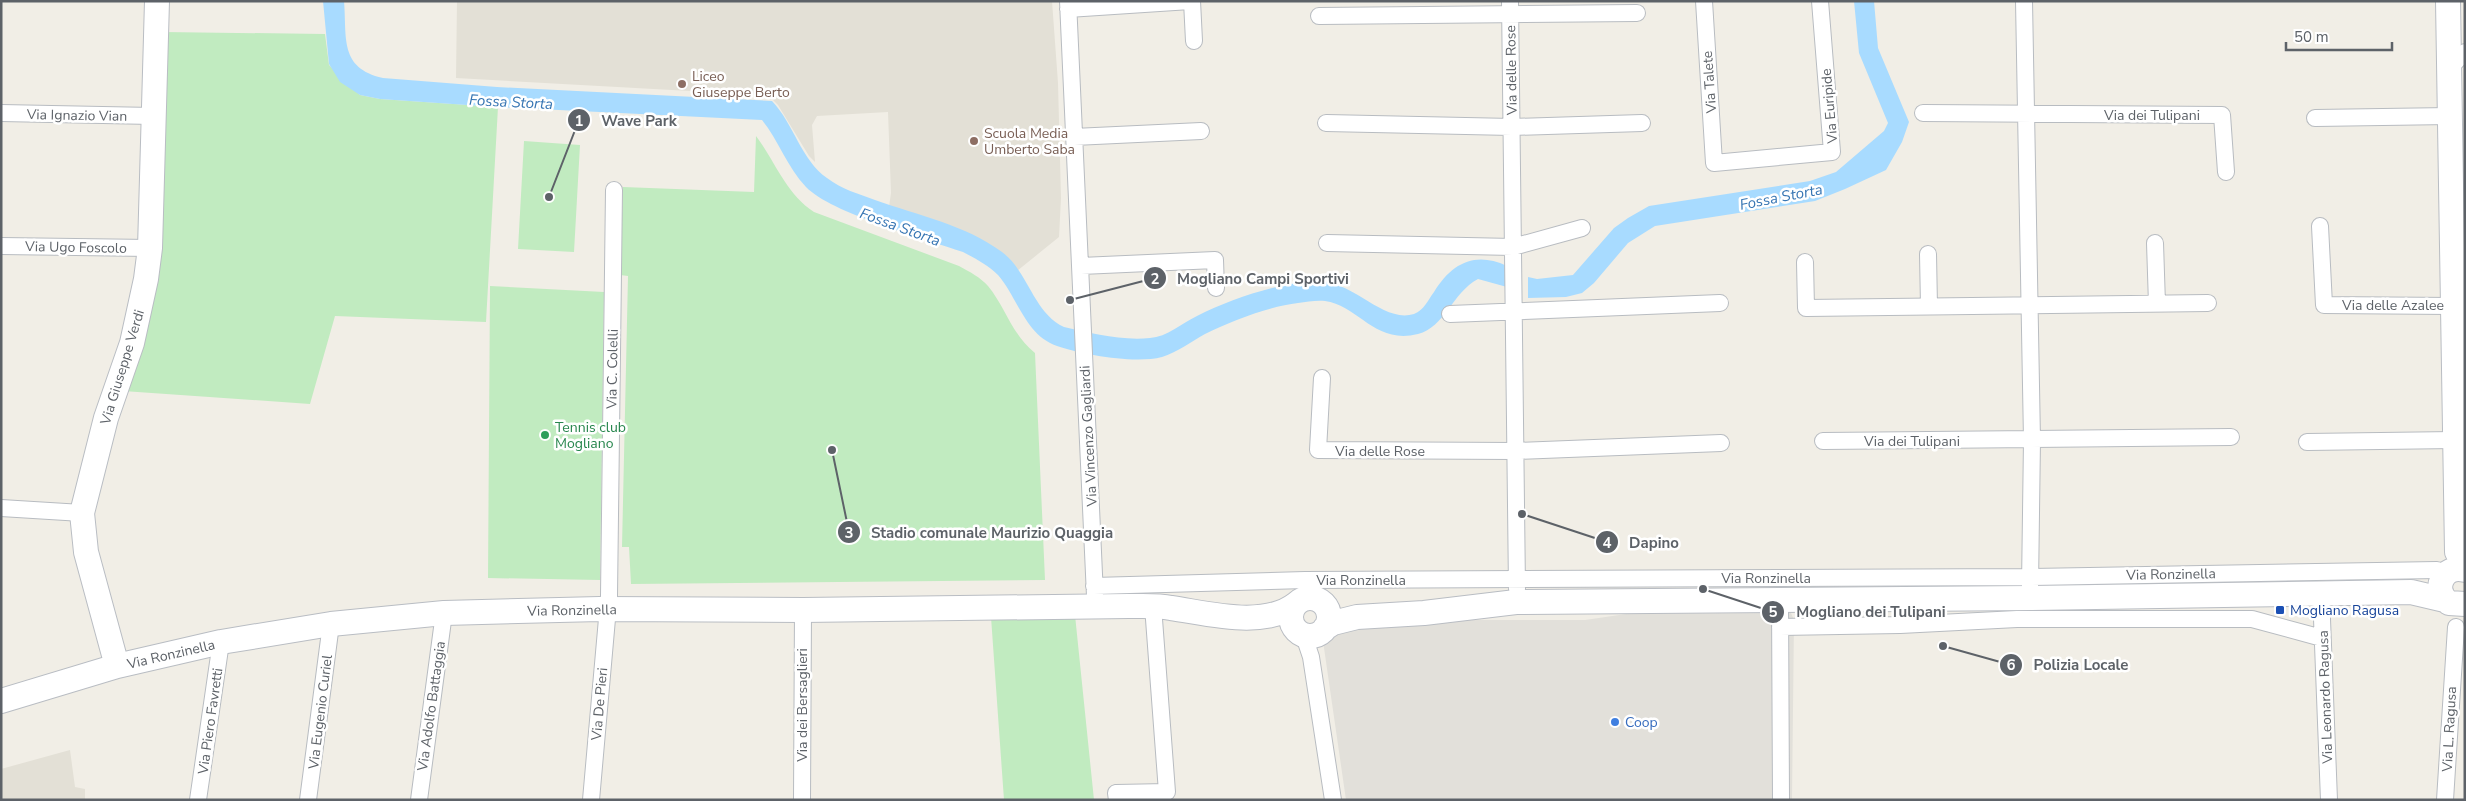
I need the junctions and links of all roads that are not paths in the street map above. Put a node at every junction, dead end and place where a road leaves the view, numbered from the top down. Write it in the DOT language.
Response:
graph roads {
  1 [pos="157,1"];
  2 [pos="1191,1"];
  3 [pos="1704,1"];
  4 [pos="1820,1"];
  5 [pos="2024,1"];
  6 [pos="2448,1"];
  7 [pos="1068,5"];
  8 [pos="1423,8"];
  9 [pos="1510,8"];
  10 [pos="1637,13"];
  11 [pos="1319,16"];
  12 [pos="1194,41"];
  13 [pos="2457,60"];
  14 [pos="1923,113"];
  15 [pos="1,114"];
  16 [pos="2025,114"];
  17 [pos="153,116"];
  18 [pos="2450,116"];
  19 [pos="2315,118"];
  20 [pos="1326,123"];
  21 [pos="1642,123"];
  22 [pos="1512,127"];
  23 [pos="1201,131"];
  24 [pos="1074,137"];
  25 [pos="1714,163"];
  26 [pos="2226,172"];
  27 [pos="614,190"];
  28 [pos="2320,226"];
  29 [pos="1582,228"];
  30 [pos="1327,243"];
  31 [pos="2155,243"];
  32 [pos="1,246"];
  33 [pos="1513,247"];
  34 [pos="150,248"];
  35 [pos="1928,254"];
  36 [pos="1805,262"];
  37 [pos="1080,266"];
  38 [pos="1216,288"];
  39 [pos="1720,302"];
  40 [pos="2208,303"];
  41 [pos="2157,304"];
  42 [pos="1930,306"];
  43 [pos="2452,306"];
  44 [pos="2030,307"];
  45 [pos="1514,313"];
  46 [pos="1450,314"];
  47 [pos="1322,378"];
  48 [pos="2231,437"];
  49 [pos="2032,440"];
  50 [pos="2454,440"];
  51 [pos="1823,441"];
  52 [pos="2307,442"];
  53 [pos="1721,443"];
  54 [pos="1515,451"];
  55 [pos="1,508"];
  56 [pos="82,513"];
  57 [pos="2452,568"];
  58 [pos="2030,588"];
  59 [pos="1516,590"];
  60 [pos="2410,592"];
  61 [pos="2321,593"];
  62 [pos="1095,596"];
  63 [pos="1780,601"];
  64 [pos="2455,602"];
  65 [pos="1153,606"];
  66 [pos="608,609"];
  67 [pos="803,610"];
  68 [pos="444,613"];
  69 [pos="1369,616"];
  70 [pos="331,624"];
  71 [pos="1307,625"];
  72 [pos="1780,627"];
  73 [pos="2456,627"];
  74 [pos="2322,638"];
  75 [pos="221,642"];
  76 [pos="117,666"];
  77 [pos="1,701"];
  78 [pos="198,800"];
  79 [pos="308,800"];
  80 [pos="419,800"];
  81 [pos="591,800"];
  82 [pos="802,800"];
  83 [pos="1117,800"];
  84 [pos="1333,800"];
  85 [pos="1781,800"];
  86 [pos="2328,800"];
  87 [pos="2445,800"];
  1 -- 17 [label="street, Via Giuseppe Verdi"];
  2 -- 7 [label="street, Via Vincenzo Gagliardi"];
  2 -- 12 [label="street, Via Vincenzo Gagliardi"];
  3 -- 25 [label="street, Via Talete"];
  4 -- 25 [label="street, Via Euripide"];
  5 -- 16 [label="street"];
  6 -- 13 [label="street, Via delle Azalee"];
  7 -- 24 [label="street, Via Vincenzo Gagliardi"];
  8 -- 9 [label="street, Via delle Rose"];
  8 -- 11 [label="street, Via delle Rose"];
  9 -- 10 [label="street, Via delle Rose"];
  9 -- 22 [label="street, Via delle Rose"];
  13 -- 18 [label="street, Via delle Azalee"];
  14 -- 16 [label="street, Via dei Tulipani"];
  15 -- 17 [label="street, Via Ignazio Vian"];
  16 -- 26 [label="street, Via dei Tulipani"];
  16 -- 44 [label="street"];
  17 -- 34 [label="street, Via Giuseppe Verdi"];
  18 -- 19 [label="street"];
  18 -- 43 [label="street, Via delle Azalee"];
  20 -- 22 [label="street, Via delle Rose"];
  21 -- 22 [label="street, Via delle Rose"];
  22 -- 33 [label="street, Via delle Rose"];
  23 -- 24 [label="street"];
  24 -- 37 [label="street, Via Vincenzo Gagliardi"];
  27 -- 66 [label="street, Via C. Colelli"];
  28 -- 43 [label="street, Via delle Azalee"];
  29 -- 33 [label="street"];
  30 -- 33 [label="street"];
  31 -- 41 [label="street"];
  32 -- 34 [label="street, Via Ugo Foscolo"];
  33 -- 45 [label="street, Via delle Rose"];
  34 -- 56 [label="street, Via Giuseppe Verdi"];
  35 -- 42 [label="street"];
  36 -- 42 [label="street"];
  37 -- 38 [label="street"];
  37 -- 62 [label="street, Via Vincenzo Gagliardi"];
  39 -- 45 [label="street"];
  40 -- 41 [label="street"];
  41 -- 44 [label="street"];
  42 -- 44 [label="street"];
  43 -- 50 [label="street, Via delle Azalee"];
  44 -- 49 [label="street"];
  45 -- 46 [label="street"];
  45 -- 54 [label="street, Via delle Rose"];
  47 -- 54 [label="street, Via delle Rose"];
  48 -- 49 [label="street, Via dei Tulipani"];
  49 -- 51 [label="street, Via dei Tulipani"];
  49 -- 58 [label="street"];
  50 -- 52 [label="street"];
  50 -- 57 [label="street, Via delle Azalee"];
  53 -- 54 [label="street, Via delle Rose"];
  54 -- 59 [label="street, Via delle Rose"];
  55 -- 56 [label="street"];
  56 -- 76 [label="street, Via Giuseppe Verdi"];
  57 -- 58 [label="street, Via Ronzinella"];
  57 -- 60 [label="street, Via Ronzinella"];
  57 -- 64 [label="street, Via Ronzinella"];
  58 -- 59 [label="street, Via Ronzinella"];
  58 -- 61 [label="street, Via Ronzinella"];
  58 -- 63 [label="street, Via Ronzinella"];
  59 -- 62 [label="street, Via Ronzinella"];
  59 -- 63 [label="street, Via Ronzinella"];
  59 -- 69 [label="street, Via Ronzinella"];
  60 -- 61 [label="street, Via Ronzinella"];
  60 -- 64 [label="street, Via Ronzinella"];
  61 -- 74 [label="street, Via Leonardo Ragusa"];
  62 -- 65 [label="street, Via Ronzinella"];
  62 -- 67 [label="street, Via Ronzinella"];
  63 -- 72 [label="street, Via Ronzinella"];
  65 -- 71 [label="street, Via Ronzinella"];
  65 -- 83 [label="street"];
  66 -- 67 [label="street, Via Ronzinella"];
  66 -- 68 [label="street, Via Ronzinella"];
  66 -- 81 [label="street, Via De Pieri"];
  67 -- 82 [label="street, Via dei Bersaglieri"];
  68 -- 70 [label="street, Via Ronzinella"];
  68 -- 80 [label="street, Via Adolfo Battaggia"];
  69 -- 71 [label="street, Via Ronzinella"];
  69 -- 71 [label="street, Via Ronzinella"];
  70 -- 75 [label="street, Via Ronzinella"];
  70 -- 79 [label="street, Via Eugenio Curiel"];
  71 -- 84 [label="street"];
  72 -- 74 [label="street"];
  72 -- 85 [label="street, Via Ronzinella"];
  73 -- 87 [label="street, Via L. Ragusa"];
  74 -- 86 [label="street, Via Leonardo Ragusa"];
  75 -- 76 [label="street, Via Ronzinella"];
  75 -- 78 [label="street, Via Piero Favretti"];
  76 -- 77 [label="street, Via Ronzinella"];
}
